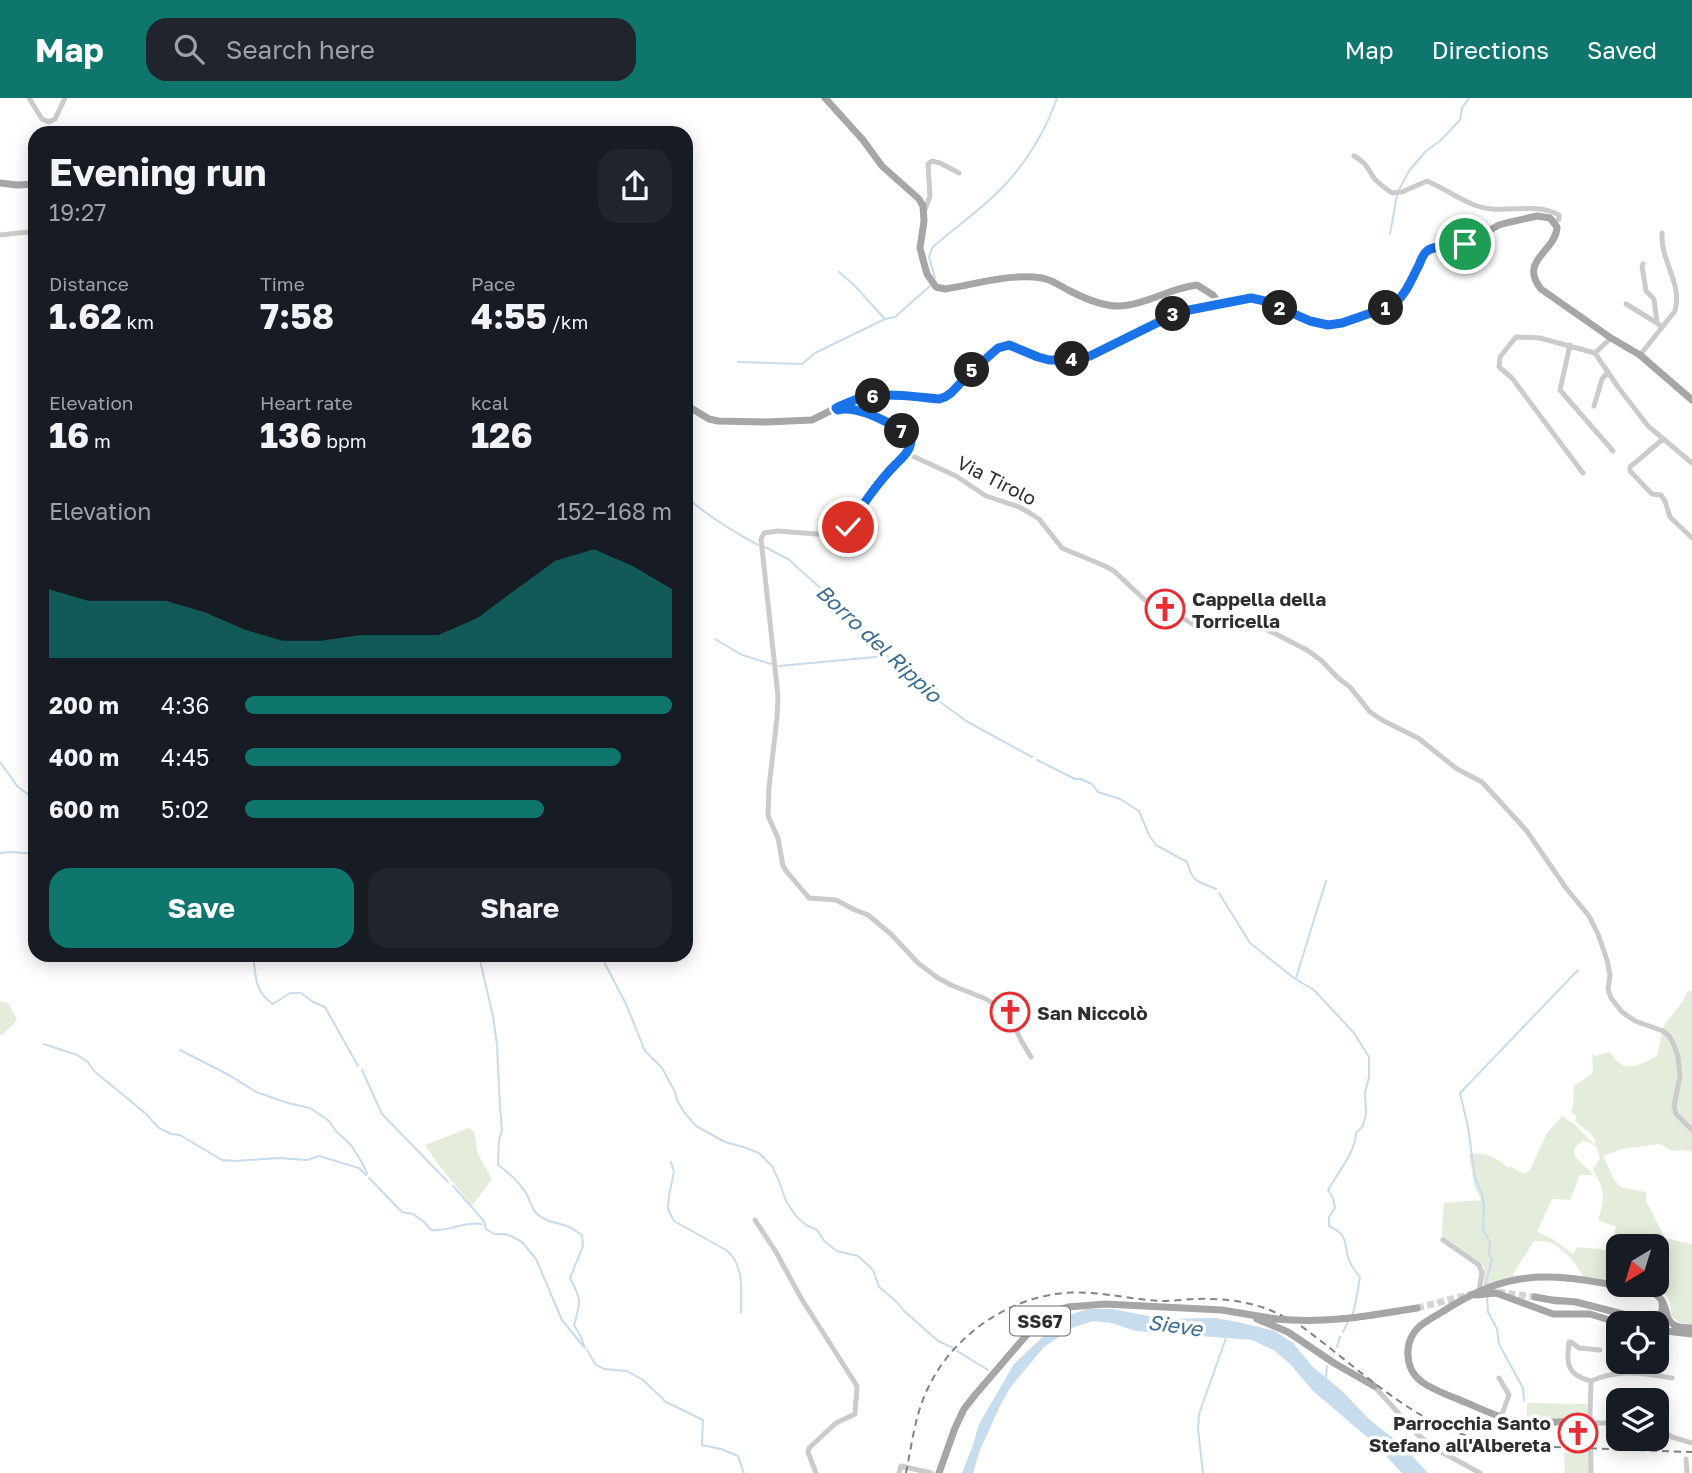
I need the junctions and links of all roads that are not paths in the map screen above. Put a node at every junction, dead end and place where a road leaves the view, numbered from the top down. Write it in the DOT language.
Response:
graph roads {
  1 [pos="29,98"];
  2 [pos="65,98"];
  3 [pos="826,98"];
  4 [pos="1354,156"];
  5 [pos="959,173"];
  6 [pos="0,183"];
  7 [pos="28,184"];
  8 [pos="923,215"];
  9 [pos="1555,222"];
  10 [pos="28,232"];
  11 [pos="1662,233"];
  12 [pos="0,235"];
  13 [pos="1643,264"];
  14 [pos="1219,303"];
  15 [pos="1626,304"];
  16 [pos="1659,325"];
  17 [pos="1611,338"];
  18 [pos="1570,345"];
  19 [pos="1595,353"];
  20 [pos="1640,355"];
  21 [pos="1608,372"];
  22 [pos="1692,400"];
  23 [pos="1594,406"];
  24 [pos="836,408"];
  25 [pos="693,409"];
  26 [pos="1662,439"];
  27 [pos="1613,451"];
  28 [pos="906,453"];
  29 [pos="1692,463"];
  30 [pos="1583,473"];
  31 [pos="1692,538"];
  32 [pos="1031,1057"];
  33 [pos="1692,1130"];
  34 [pos="755,1220"];
  35 [pos="1443,1240"];
  36 [pos="1606,1285"];
  37 [pos="1483,1289"];
  38 [pos="1465,1297"];
  39 [pos="1535,1297"];
  40 [pos="1658,1297"];
  41 [pos="1660,1297"];
  42 [pos="1553,1300"];
  43 [pos="1417,1308"];
  44 [pos="1222,1310"];
  45 [pos="1606,1315"];
  46 [pos="1606,1319"];
  47 [pos="1692,1328"];
  48 [pos="1669,1331"];
  49 [pos="1692,1334"];
  50 [pos="1600,1350"];
  51 [pos="1499,1378"];
  52 [pos="1672,1378"];
  53 [pos="1591,1381"];
  54 [pos="1374,1386"];
  55 [pos="1501,1417"];
  56 [pos="1590,1423"];
  57 [pos="1606,1423"];
  58 [pos="1669,1435"];
  59 [pos="1692,1443"];
  60 [pos="1686,1459"];
  61 [pos="816,1473"];
  62 [pos="899,1473"];
  63 [pos="931,1473"];
  64 [pos="939,1473"];
  65 [pos="1480,1473"];
  66 [pos="1591,1473"];
  67 [pos="1687,1473"];
  1 -- 2 [label="street"];
  3 -- 8 [label="main road"];
  4 -- 9 [label="street"];
  5 -- 8 [label="street"];
  6 -- 7 [label="main road"];
  8 -- 14 [label="main road"];
  9 -- 14 [label="main road"];
  9 -- 17 [label="main road"];
  10 -- 12 [label="street"];
  11 -- 16 [label="street"];
  13 -- 16 [label="street"];
  14 -- 24 [label="main road"];
  15 -- 16 [label="street"];
  16 -- 20 [label="street"];
  17 -- 19 [label="street"];
  17 -- 20 [label="main road"];
  18 -- 19 [label="street"];
  18 -- 27 [label="street"];
  18 -- 30 [label="street"];
  19 -- 21 [label="street"];
  20 -- 22 [label="main road"];
  21 -- 23 [label="street"];
  21 -- 26 [label="street"];
  24 -- 25 [label="main road"];
  24 -- 28 [label="street"];
  26 -- 29 [label="street"];
  26 -- 31 [label="street"];
  28 -- 32 [label="street"];
  28 -- 33 [label="street, Via Tirolo"];
  34 -- 61 [label="street"];
  35 -- 37 [label="street"];
  36 -- 37 [label="main road"];
  37 -- 38 [label="main road"];
  38 -- 46 [label="main road"];
  38 -- 55 [label="main road"];
  39 -- 42 [label="main road"];
  40 -- 42 [label="main road"];
  41 -- 47 [label="main road"];
  42 -- 45 [label="main road"];
  43 -- 44 [label="main road, SS67, bridge"];
  44 -- 54 [label="main road"];
  44 -- 64 [label="main road, SS67"];
  48 -- 49 [label="main road"];
  50 -- 53 [label="street"];
  51 -- 55 [label="street"];
  52 -- 53 [label="street"];
  53 -- 56 [label="street"];
  54 -- 65 [label="street"];
  55 -- 56 [label="main road"];
  56 -- 57 [label="street"];
  56 -- 66 [label="street"];
  58 -- 59 [label="street"];
  60 -- 67 [label="street"];
  62 -- 63 [label="street"];
}
